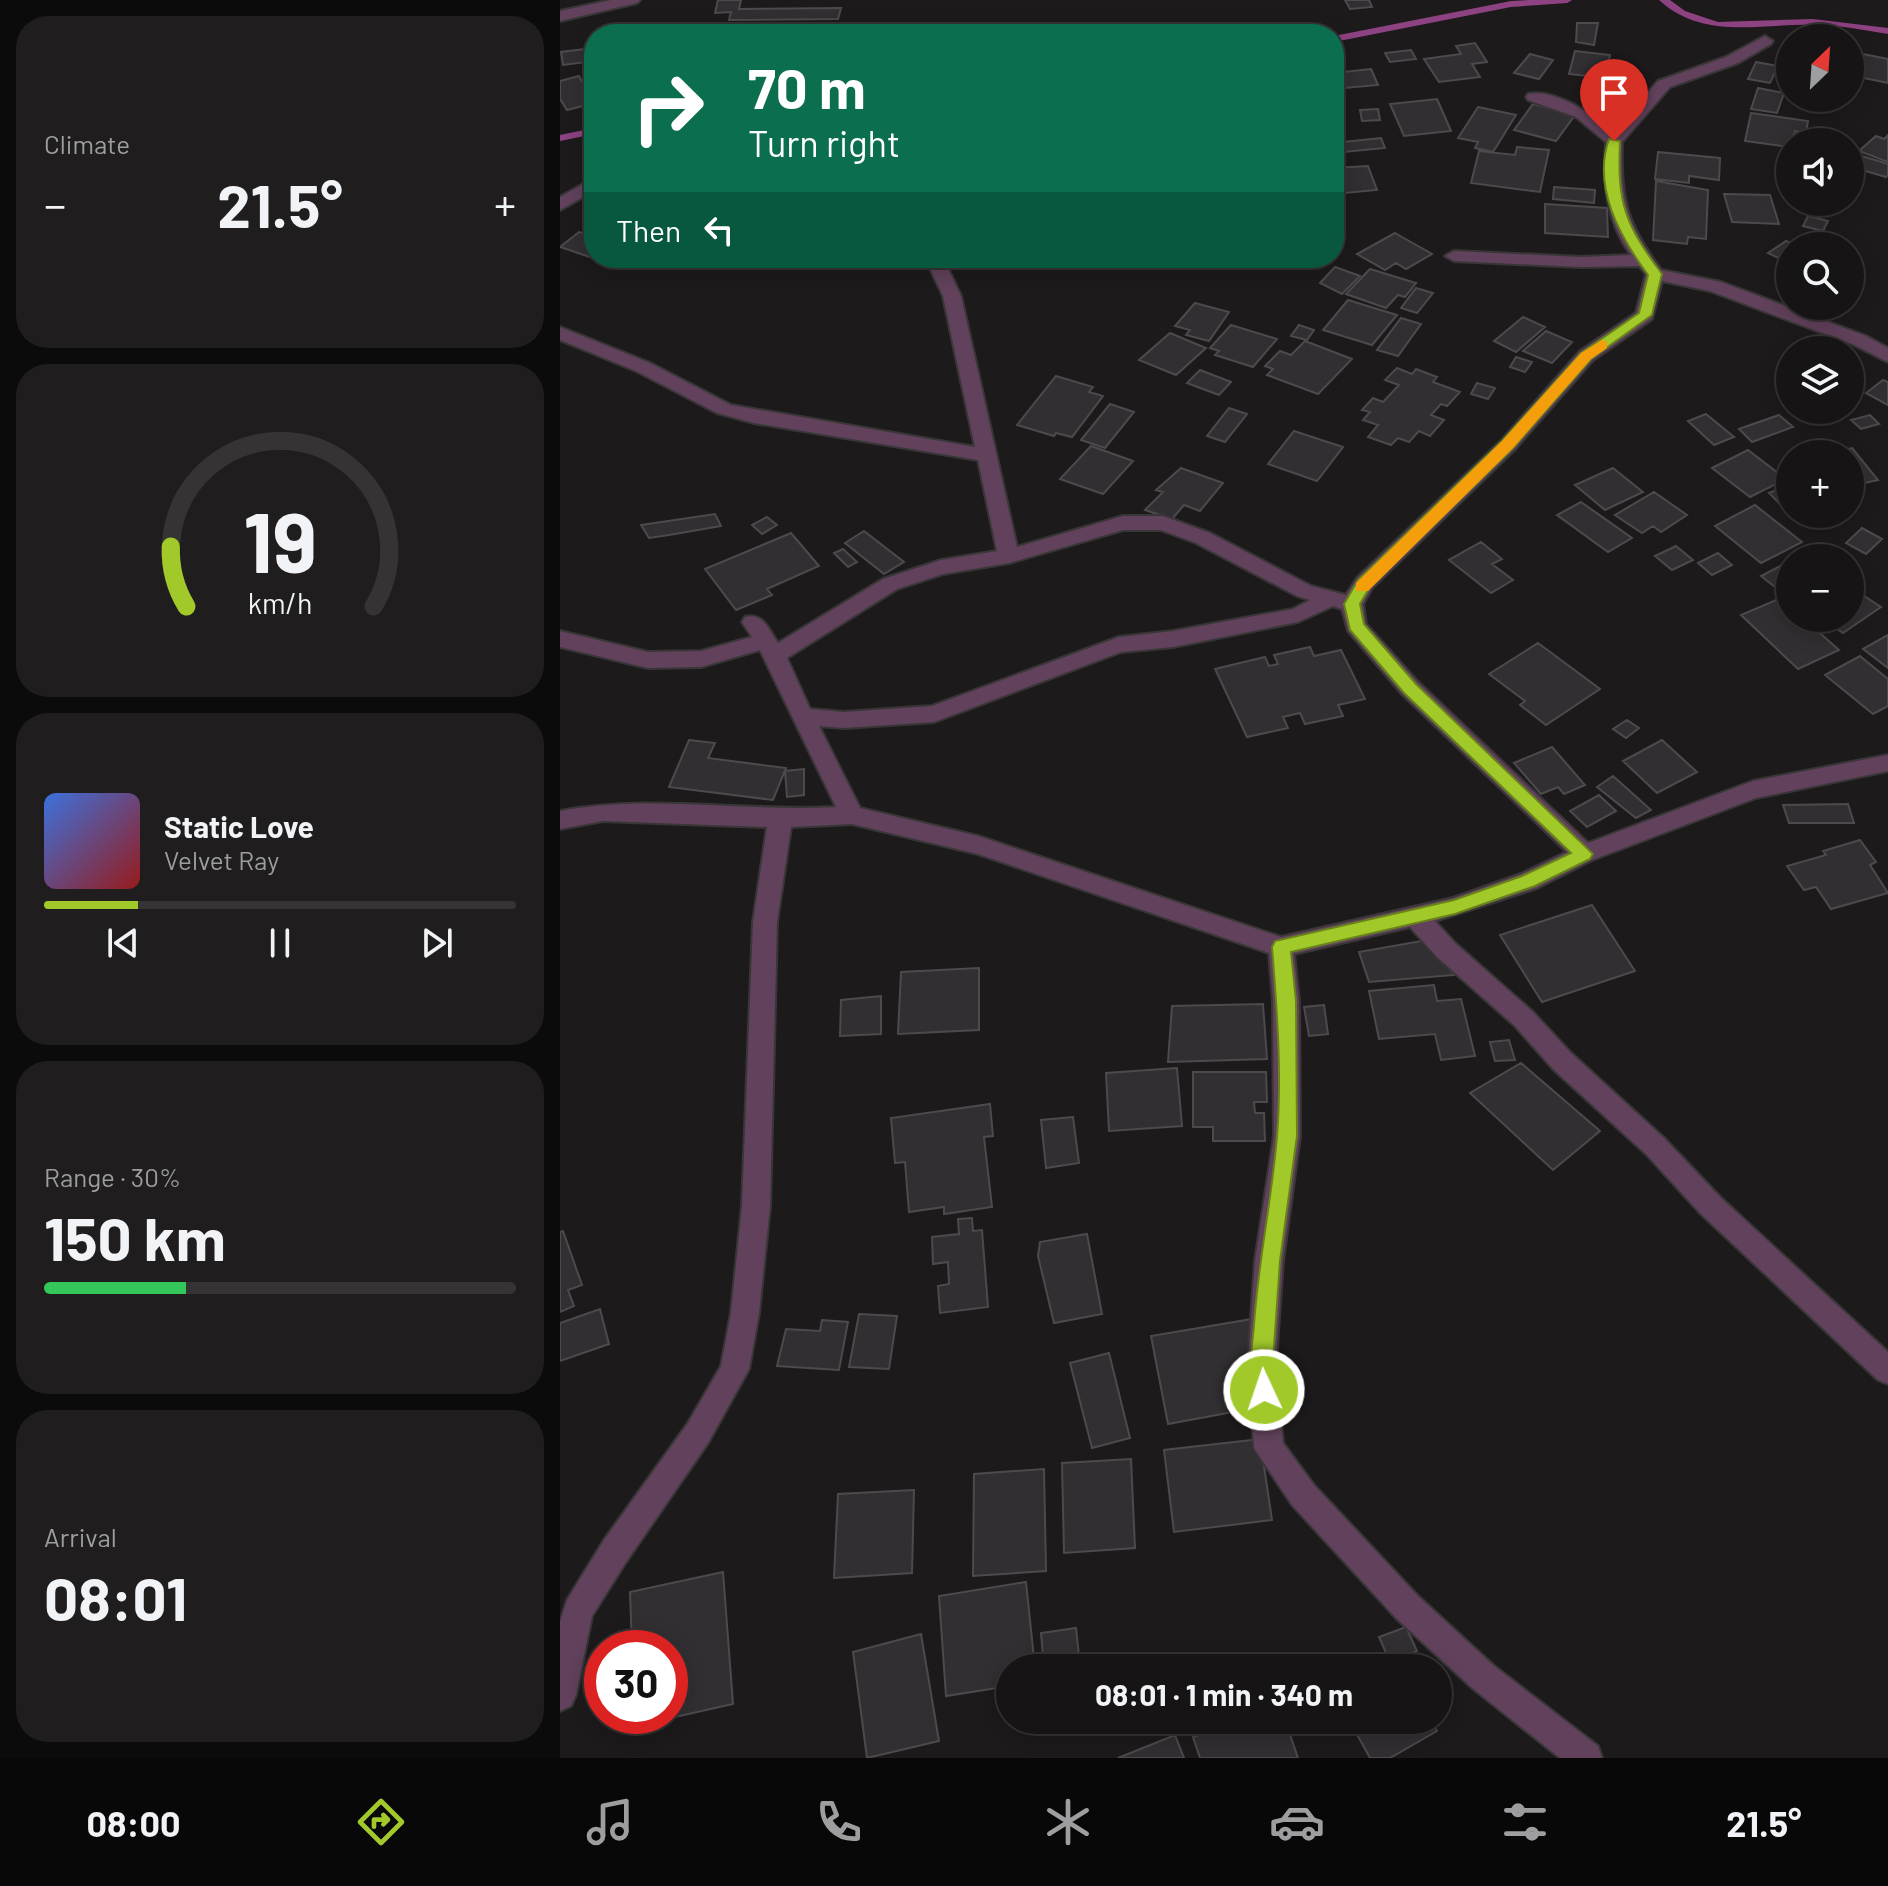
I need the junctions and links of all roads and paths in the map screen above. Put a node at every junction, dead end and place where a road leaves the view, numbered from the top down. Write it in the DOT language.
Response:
graph roads {
  1 [pos="632,0"];
  2 [pos="560,16"];
  3 [pos="1765,41"];
  4 [pos="1534,97"];
  5 [pos="1614,141"];
  6 [pos="584,189"];
  7 [pos="560,205"];
  8 [pos="1454,256"];
  9 [pos="1650,267"];
  10 [pos="939,268"];
  11 [pos="560,333"];
  12 [pos="1888,356"];
  13 [pos="988,455"];
  14 [pos="1009,556"];
  15 [pos="1342,601"];
  16 [pos="560,639"];
  17 [pos="764,639"];
  18 [pos="803,717"];
  19 [pos="1888,763"];
  20 [pos="852,815"];
  21 [pos="780,819"];
  22 [pos="560,820"];
  23 [pos="1584,854"];
  24 [pos="1415,916"];
  25 [pos="1281,947"];
  26 [pos="1888,1371"];
  27 [pos="560,1695"];
  28 [pos="1586,1758"];
  1 -- 2 [label="street"];
  3 -- 5 [label="street"];
  4 -- 5 [label="street"];
  5 -- 9 [label="street"];
  6 -- 7 [label="street"];
  8 -- 9 [label="street"];
  9 -- 12 [label="street"];
  9 -- 15 [label="street"];
  10 -- 13 [label="street"];
  11 -- 13 [label="street"];
  13 -- 14 [label="street"];
  14 -- 15 [label="street"];
  14 -- 17 [label="street"];
  15 -- 18 [label="street"];
  15 -- 23 [label="street"];
  16 -- 17 [label="street"];
  17 -- 18 [label="street"];
  18 -- 20 [label="street"];
  19 -- 23 [label="street"];
  20 -- 21 [label="street"];
  20 -- 25 [label="street"];
  21 -- 22 [label="street"];
  21 -- 27 [label="street"];
  23 -- 24 [label="street"];
  24 -- 25 [label="street"];
  24 -- 26 [label="street"];
  25 -- 28 [label="street"];
}
